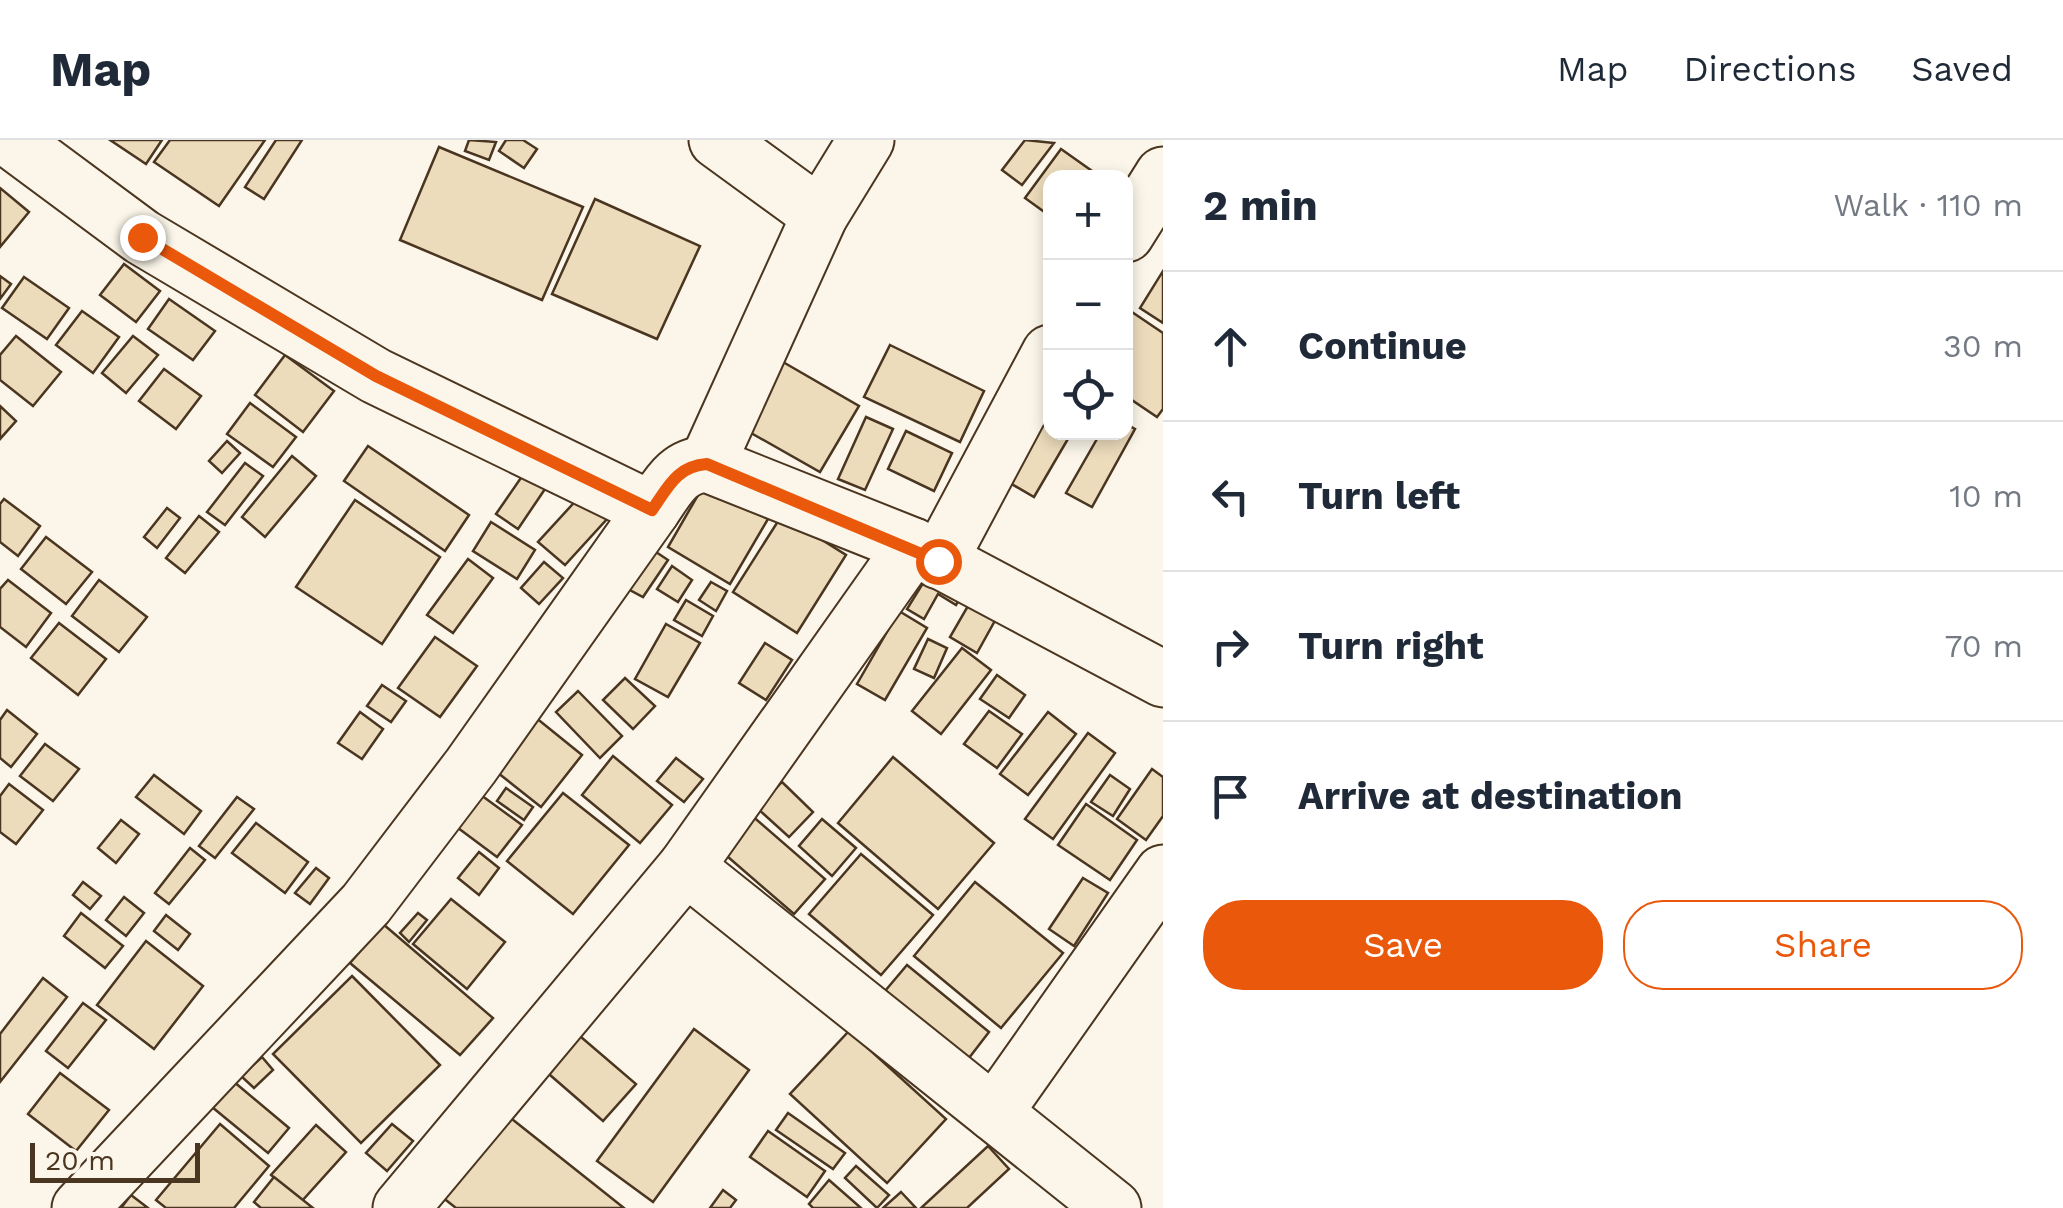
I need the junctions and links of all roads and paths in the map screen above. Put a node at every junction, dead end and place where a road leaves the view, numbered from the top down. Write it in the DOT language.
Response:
graph roads {
  1 [pos="11,140"];
  2 [pos="717,140"];
  3 [pos="866,140"];
  4 [pos="1163,175"];
  5 [pos="820,214"];
  6 [pos="1133,223"];
  7 [pos="1043,364"];
  8 [pos="707,464"];
  9 [pos="652,510"];
  10 [pos="926,554"];
  11 [pos="1163,679"];
  12 [pos="686,867"];
  13 [pos="1163,874"];
  14 [pos="994,1113"];
  15 [pos="80,1208"];
  16 [pos="402,1208"];
  17 [pos="1113,1208"];
  1 -- 9 [label="street"];
  2 -- 5 [label="street"];
  3 -- 5 [label="street"];
  4 -- 6 [label="street"];
  5 -- 8 [label="street"];
  7 -- 10 [label="street"];
  8 -- 9 [label="street"];
  8 -- 10 [label="street"];
  9 -- 15 [label="street"];
  10 -- 11 [label="street"];
  10 -- 12 [label="street"];
  12 -- 14 [label="street"];
  12 -- 16 [label="street"];
  13 -- 14 [label="street"];
  14 -- 17 [label="street"];
}
